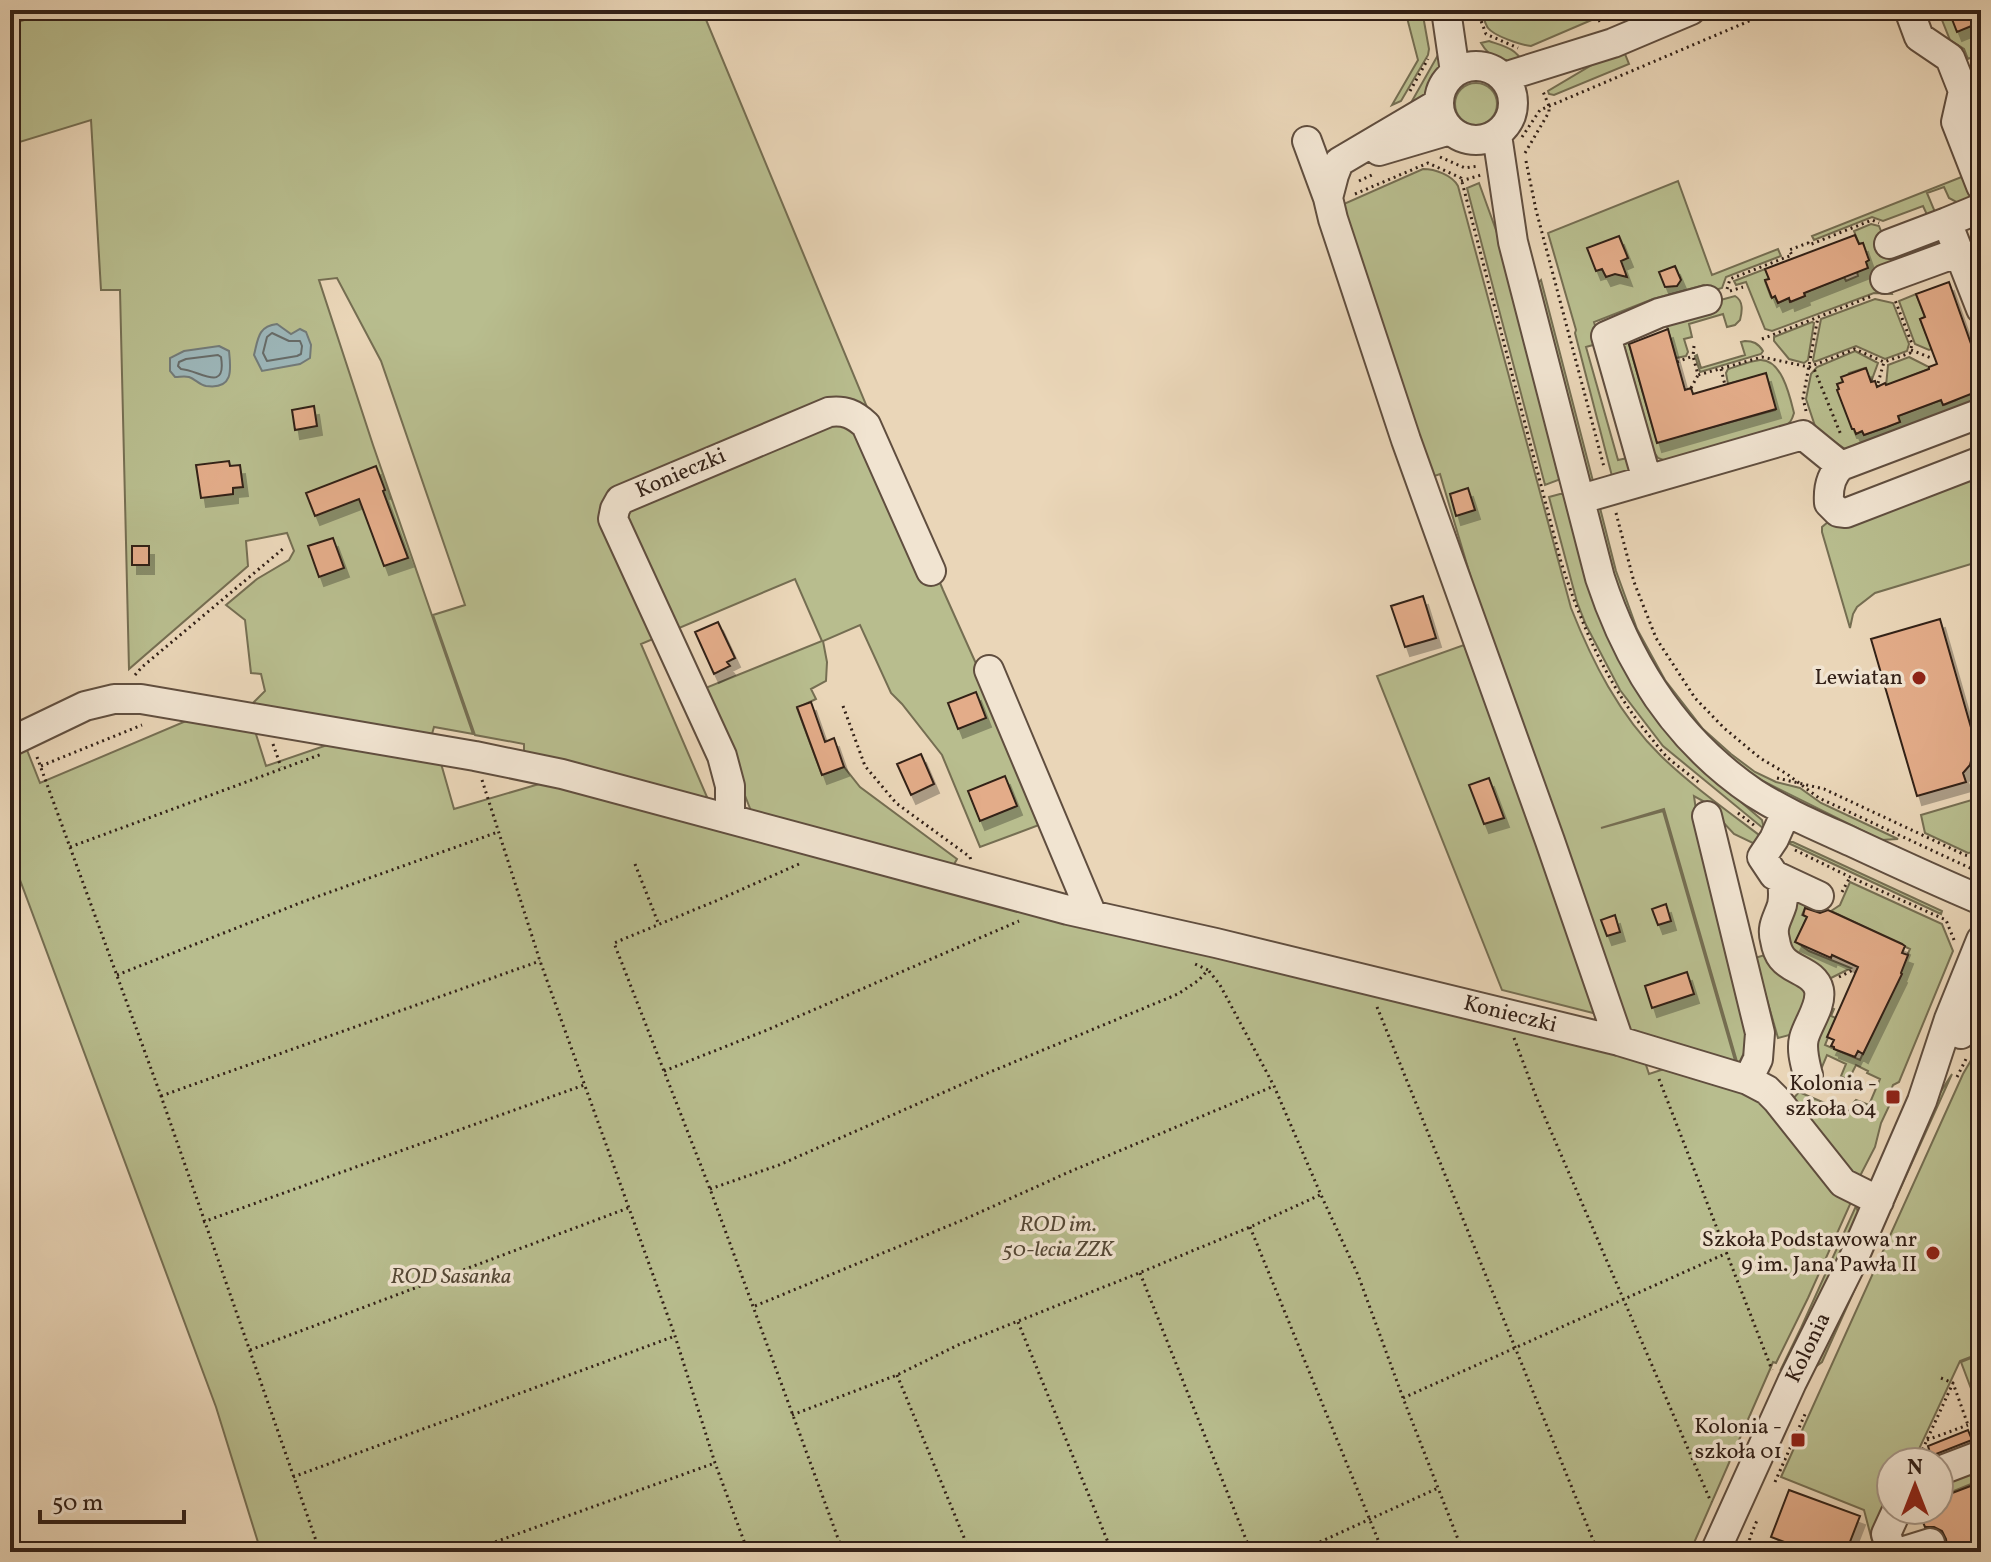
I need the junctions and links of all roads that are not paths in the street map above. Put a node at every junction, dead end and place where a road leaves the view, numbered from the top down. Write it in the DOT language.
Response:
graph roads {
  1 [pos="1446,10"];
  2 [pos="1458,10"];
  3 [pos="1691,10"];
  4 [pos="1909,10"];
  5 [pos="1488,79"];
  6 [pos="1439,103"];
  7 [pos="1307,141"];
  8 [pos="1480,146"];
  9 [pos="1339,182"];
  10 [pos="1981,186"];
  11 [pos="1981,208"];
  12 [pos="1947,222"];
  13 [pos="1889,244"];
  14 [pos="1959,252"];
  15 [pos="1892,290"];
  16 [pos="1707,300"];
  17 [pos="1981,309"];
  18 [pos="1981,413"];
  19 [pos="1842,452"];
  20 [pos="1981,461"];
  21 [pos="1647,480"];
  22 [pos="1581,499"];
  23 [pos="931,571"];
  24 [pos="989,670"];
  25 [pos="10,742"];
  26 [pos="1786,812"];
  27 [pos="1707,816"];
  28 [pos="730,818"];
  29 [pos="1782,880"];
  30 [pos="1819,896"];
  31 [pos="1981,900"];
  32 [pos="1092,915"];
  33 [pos="1971,942"];
  34 [pos="1981,991"];
  35 [pos="1619,1041"];
  36 [pos="1808,1075"];
  37 [pos="1748,1080"];
  38 [pos="1922,1101"];
  39 [pos="1879,1201"];
  40 [pos="1981,1455"];
  41 [pos="1955,1459"];
  42 [pos="1890,1526"];
  43 [pos="1930,1543"];
  44 [pos="1715,1552"];
  45 [pos="1892,1552"];
  46 [pos="1901,1552"];
  1 -- 5 [label="street"];
  2 -- 5 [label="street"];
  3 -- 5 [label="street"];
  4 -- 10 [label="street"];
  5 -- 6 [label="street"];
  5 -- 8 [label="street"];
  6 -- 8 [label="street"];
  6 -- 9 [label="street"];
  7 -- 9 [label="street"];
  8 -- 9 [label="street"];
  8 -- 22 [label="street"];
  9 -- 35 [label="street"];
  11 -- 12 [label="street"];
  12 -- 13 [label="street"];
  12 -- 14 [label="street"];
  14 -- 15 [label="street"];
  14 -- 17 [label="street"];
  16 -- 21 [label="street"];
  18 -- 19 [label="street"];
  19 -- 20 [label="street"];
  19 -- 21 [label="street"];
  21 -- 22 [label="street"];
  22 -- 26 [label="street"];
  23 -- 28 [label="street, Konieczki"];
  24 -- 32 [label="street"];
  25 -- 28 [label="street, Konieczki"];
  26 -- 29 [label="street"];
  26 -- 31 [label="street"];
  27 -- 37 [label="street"];
  28 -- 32 [label="street, Konieczki"];
  29 -- 30 [label="street"];
  29 -- 36 [label="street"];
  32 -- 35 [label="street, Konieczki"];
  33 -- 38 [label="street, Kolonia"];
  34 -- 38 [label="street, Kolonia"];
  35 -- 37 [label="street, Konieczki"];
  37 -- 39 [label="street, Konieczki"];
  38 -- 39 [label="street, Kolonia"];
  39 -- 44 [label="street, Kolonia"];
  40 -- 41 [label="street"];
  42 -- 45 [label="street"];
  43 -- 46 [label="street"];
}
